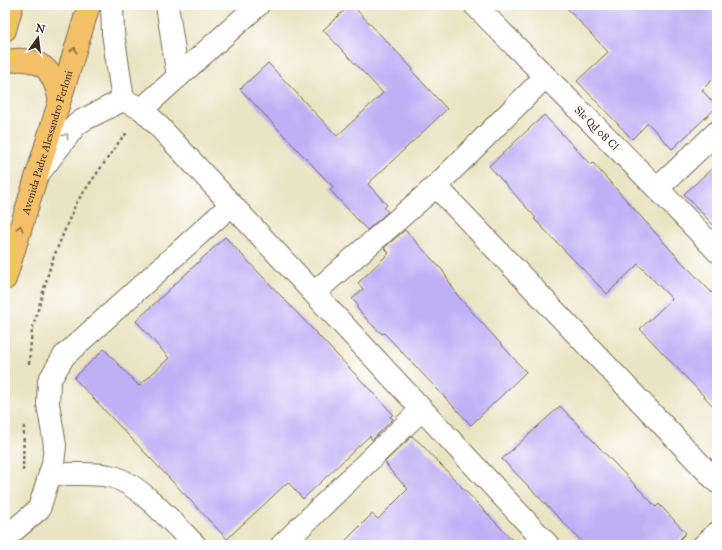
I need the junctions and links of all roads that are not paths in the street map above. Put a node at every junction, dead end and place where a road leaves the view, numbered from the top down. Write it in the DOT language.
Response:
graph roads {
  1 [pos="12,5"];
  2 [pos="89,5"];
  3 [pos="112,5"];
  4 [pos="167,5"];
  5 [pos="258,5"];
  6 [pos="475,5"];
  7 [pos="5,30"];
  8 [pos="5,63"];
  9 [pos="178,77"];
  10 [pos="545,77"];
  11 [pos="59,97"];
  12 [pos="139,110"];
  13 [pos="717,132"];
  14 [pos="35,179"];
  15 [pos="436,186"];
  16 [pos="658,188"];
  17 [pos="231,206"];
  18 [pos="717,251"];
  19 [pos="5,279"];
  20 [pos="314,292"];
  21 [pos="421,410"];
  22 [pos="50,474"];
  23 [pos="717,482"];
  24 [pos="717,533"];
  25 [pos="5,538"];
  26 [pos="195,545"];
  27 [pos="282,545"];
  28 [pos="548,545"];
  29 [pos="704,545"];
  1 -- 7 [label="main road"];
  11 -- 2 [label="main road, Avenida Padre Alessandro Ferloni, one-way"];
  3 -- 12 [label="street"];
  4 -- 9 [label="street"];
  5 -- 9 [label="street"];
  6 -- 10 [label="street, Sle Qd 08 Cl"];
  8 -- 11 [label="main road"];
  9 -- 12 [label="street"];
  10 -- 15 [label="street"];
  10 -- 16 [label="street, Sle Qd 08 Cl"];
  11 -- 14 [label="main road, Avenida Padre Alessandro Ferloni"];
  14 -- 12 [label="street, one-way"];
  12 -- 17 [label="street"];
  13 -- 16 [label="street"];
  19 -- 14 [label="main road, Avenida Padre Alessandro Ferloni, one-way"];
  15 -- 20 [label="street"];
  15 -- 23 [label="street"];
  16 -- 18 [label="street, Sle Qd 08 Cl"];
  17 -- 20 [label="street"];
  17 -- 22 [label="street"];
  20 -- 21 [label="street"];
  21 -- 27 [label="street"];
  21 -- 28 [label="street"];
  22 -- 25 [label="street"];
  22 -- 26 [label="street"];
  24 -- 29 [label="street"];
}
